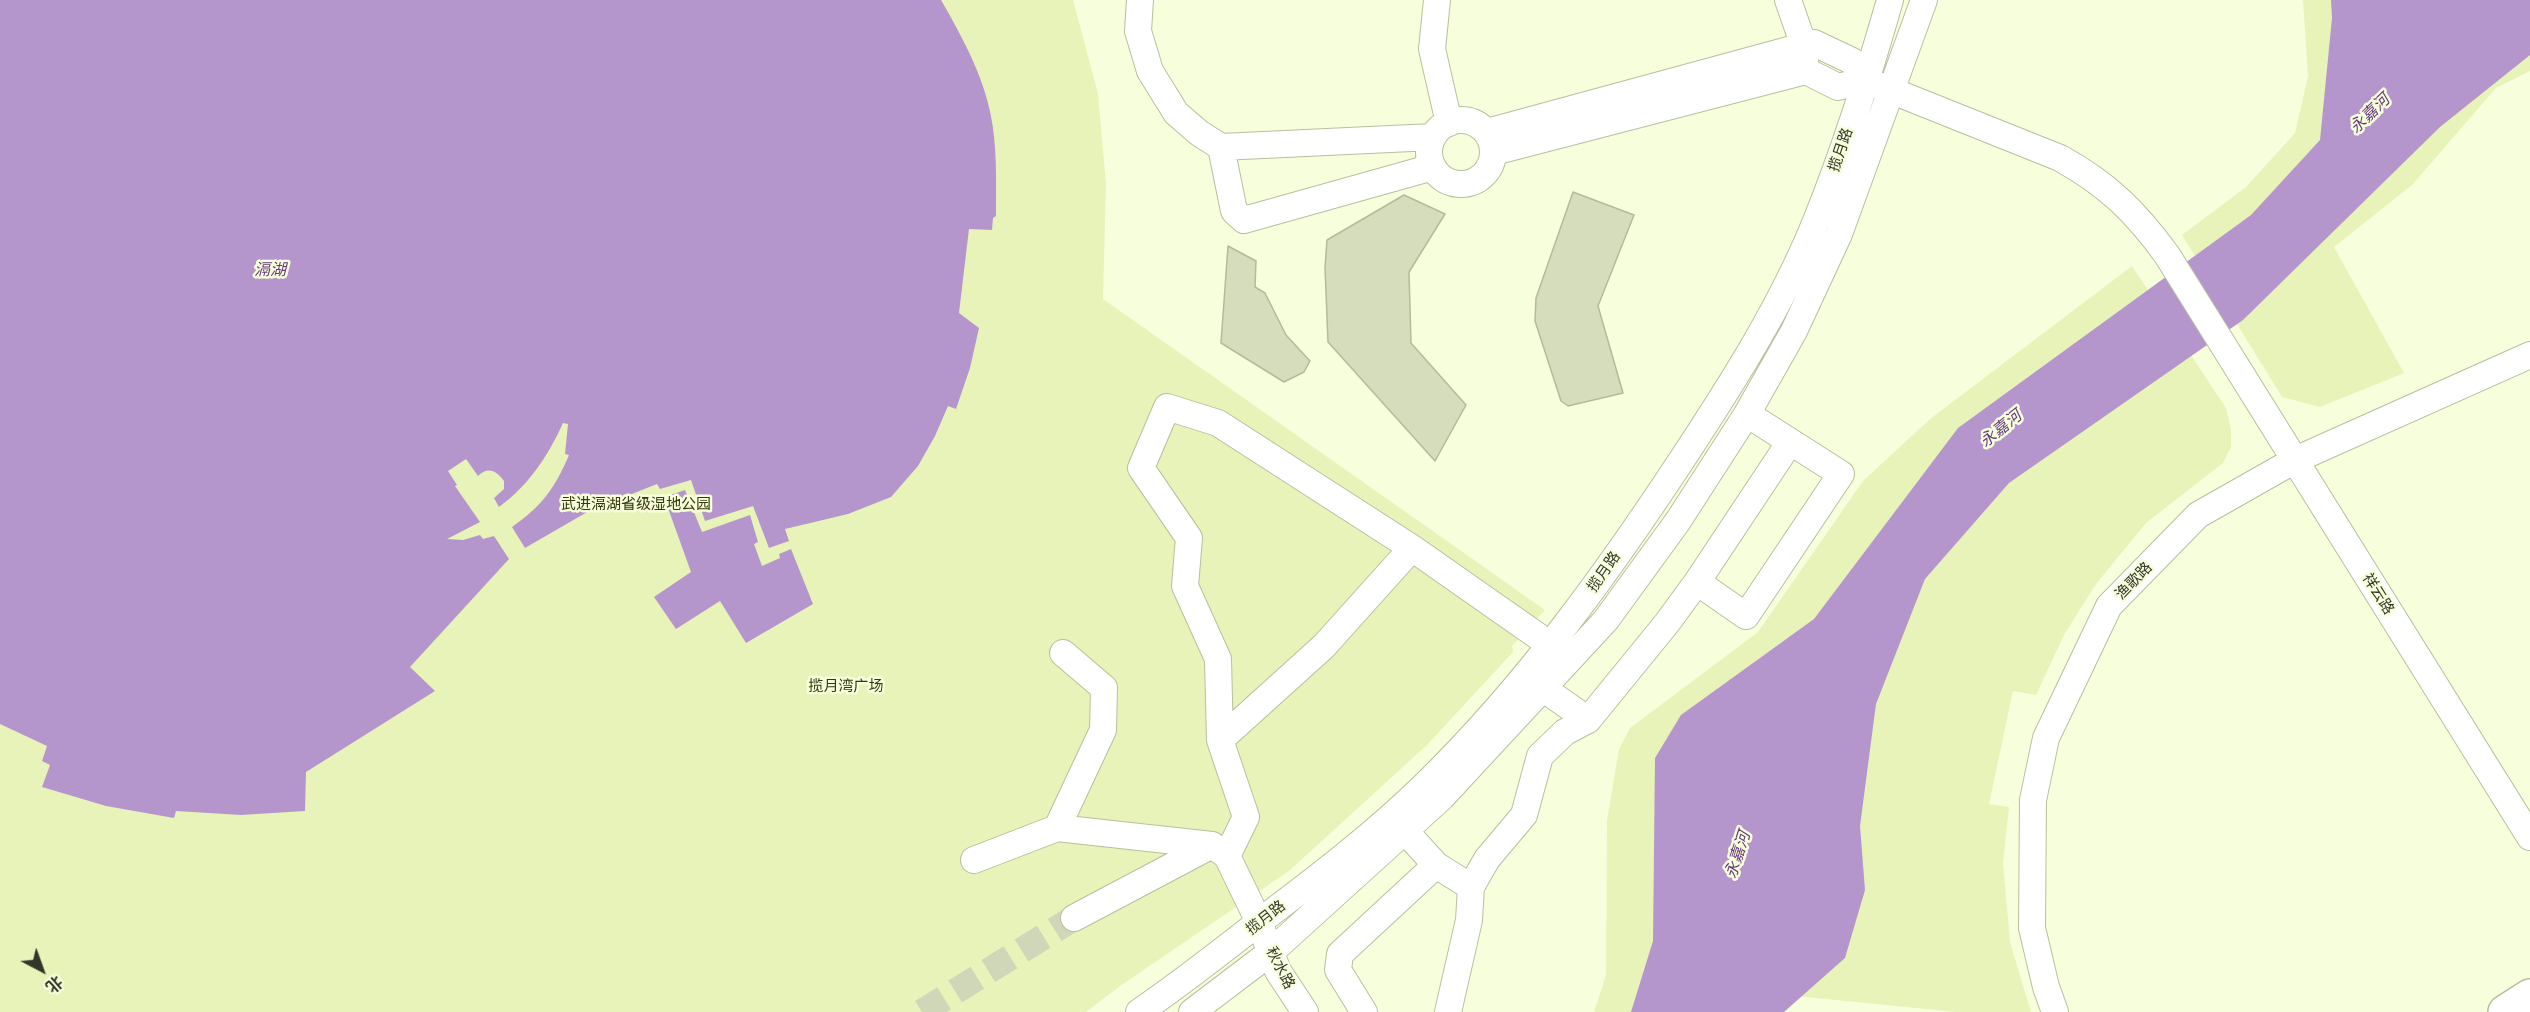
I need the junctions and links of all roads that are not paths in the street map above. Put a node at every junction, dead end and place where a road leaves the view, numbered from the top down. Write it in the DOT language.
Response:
graph roads {
  1 [pos="1140,0"];
  2 [pos="1437,0"];
  3 [pos="1788,0"];
  4 [pos="1890,0"];
  5 [pos="1924,0"];
  6 [pos="1804,46"];
  7 [pos="1806,71"];
  8 [pos="1865,80"];
  9 [pos="1892,90"];
  10 [pos="1441,130"];
  11 [pos="1490,142"];
  12 [pos="1221,147"];
  13 [pos="1433,167"];
  14 [pos="2530,355"];
  15 [pos="1747,414"];
  16 [pos="1790,442"];
  17 [pos="2295,460"];
  18 [pos="1412,548"];
  19 [pos="1696,582"];
  20 [pos="1549,644"];
  21 [pos="1063,653"];
  22 [pos="1544,689"];
  23 [pos="1588,720"];
  24 [pos="1220,740"];
  25 [pos="1057,828"];
  26 [pos="1405,831"];
  27 [pos="2530,837"];
  28 [pos="1220,851"];
  29 [pos="975,860"];
  30 [pos="1436,865"];
  31 [pos="1471,887"];
  32 [pos="1074,918"];
  33 [pos="1259,922"];
  34 [pos="1271,952"];
  35 [pos="2530,996"];
  36 [pos="1139,1012"];
  37 [pos="1192,1012"];
  38 [pos="1305,1012"];
  39 [pos="1364,1012"];
  40 [pos="1449,1012"];
  41 [pos="2055,1012"];
  42 [pos="2505,1012"];
  1 -- 12 [label="street"];
  2 -- 10 [label="street"];
  3 -- 6 [label="street"];
  4 -- 8 [label="street, 揽月路"];
  5 -- 9 [label="street, 揽月路"];
  6 -- 7 [label="street"];
  6 -- 8 [label="street"];
  6 -- 11 [label="street"];
  7 -- 8 [label="street"];
  7 -- 11 [label="street"];
  8 -- 9 [label="street, 祥云路"];
  8 -- 20 [label="street, 揽月路"];
  9 -- 15 [label="street, 揽月路"];
  9 -- 17 [label="street, 祥云路"];
  10 -- 11 [label="street"];
  10 -- 12 [label="street"];
  10 -- 13 [label="street"];
  11 -- 13 [label="street"];
  12 -- 13 [label="street"];
  14 -- 17 [label="street, 渔歌路"];
  15 -- 16 [label="street"];
  15 -- 22 [label="street, 揽月路"];
  16 -- 19 [label="street"];
  16 -- 19 [label="street"];
  17 -- 27 [label="street, 祥云路"];
  17 -- 41 [label="street, 渔歌路"];
  18 -- 20 [label="street"];
  18 -- 24 [label="street"];
  18 -- 24 [label="street"];
  19 -- 23 [label="street"];
  20 -- 33 [label="street, 揽月路"];
  21 -- 25 [label="street"];
  22 -- 23 [label="street"];
  22 -- 26 [label="street, 揽月路"];
  23 -- 31 [label="street"];
  24 -- 28 [label="street"];
  25 -- 28 [label="street"];
  25 -- 29 [label="street"];
  26 -- 30 [label="street"];
  26 -- 34 [label="street, 揽月路"];
  28 -- 32 [label="street"];
  28 -- 33 [label="street, 秋水路"];
  30 -- 31 [label="street"];
  30 -- 39 [label="street"];
  31 -- 40 [label="street"];
  33 -- 34 [label="street, 秋水路"];
  33 -- 36 [label="street, 揽月路"];
  34 -- 37 [label="street, 揽月路"];
  34 -- 38 [label="street, 秋水路"];
  35 -- 42 [label="main road"];
}
